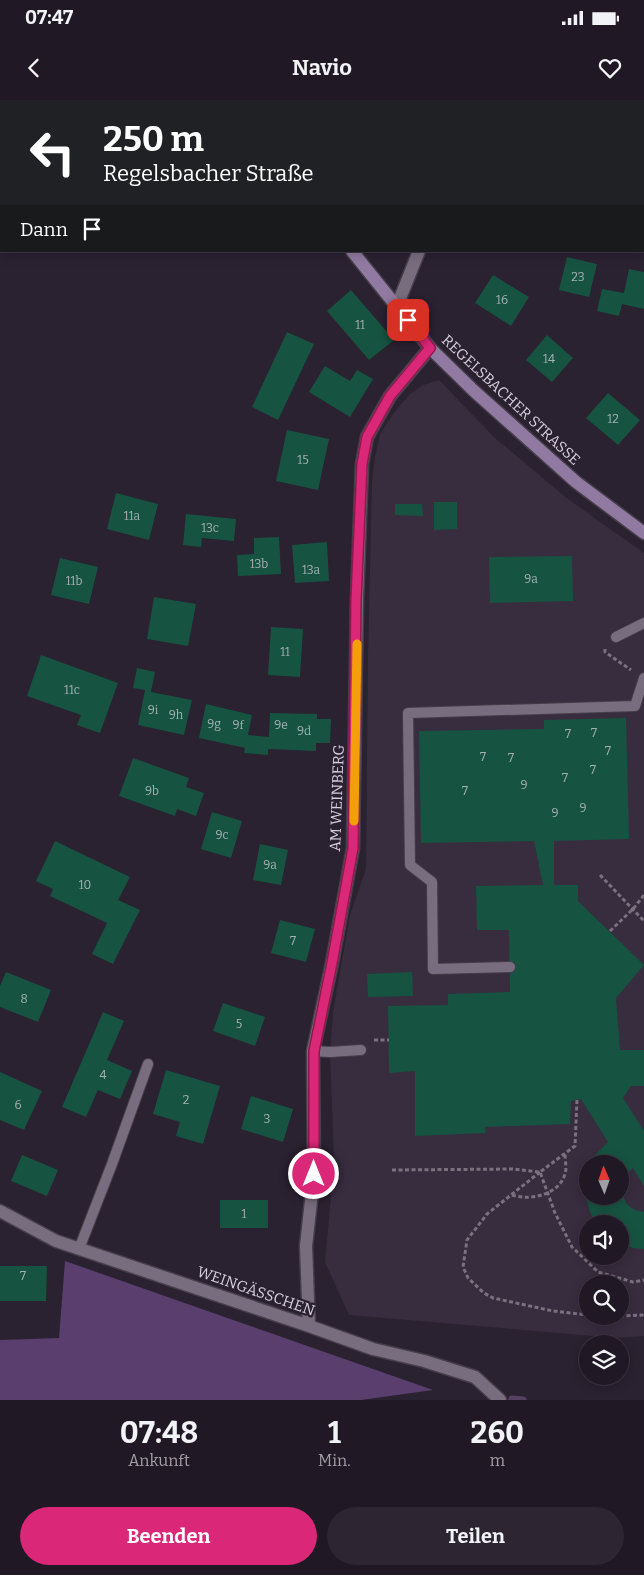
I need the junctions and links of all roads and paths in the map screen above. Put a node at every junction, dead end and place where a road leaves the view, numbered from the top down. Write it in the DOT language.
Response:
graph roads {
  1 [pos="353,252"];
  2 [pos="419,252"];
  3 [pos="396,306"];
  4 [pos="430,348"];
  5 [pos="644,533"];
  6 [pos="644,623"];
  7 [pos="616,637"];
  8 [pos="605,652"];
  9 [pos="633,671"];
  10 [pos="644,678"];
  11 [pos="600,875"];
  12 [pos="644,894"];
  13 [pos="632,909"];
  14 [pos="644,921"];
  15 [pos="610,932"];
  16 [pos="510,967"];
  17 [pos="361,1050"];
  18 [pos="314,1051"];
  19 [pos="148,1064"];
  20 [pos="577,1100"];
  21 [pos="565,1153"];
  22 [pos="392,1170"];
  23 [pos="540,1172"];
  24 [pos="548,1192"];
  25 [pos="511,1195"];
  26 [pos="0,1211"];
  27 [pos="79,1249"];
  28 [pos="644,1280"];
  29 [pos="579,1314"];
  30 [pos="644,1315"];
  31 [pos="629,1316"];
  32 [pos="309,1326"];
  33 [pos="500,1400"];
  1 -- 3 [label="main road, REGELSBACHER STRASSE"];
  2 -- 3 [label="street"];
  3 -- 4 [label="main road, REGELSBACHER STRASSE"];
  4 -- 5 [label="main road, REGELSBACHER STRASSE"];
  4 -- 18 [label="street, AM WEINBERG"];
  6 -- 7 [label="lane"];
  8 -- 9 [label="path"];
  10 -- 16 [label="lane"];
  11 -- 13 [label="path"];
  12 -- 13 [label="path"];
  13 -- 14 [label="path"];
  13 -- 15 [label="path"];
  17 -- 18 [label="lane"];
  18 -- 32 [label="street, AM WEINBERG"];
  19 -- 27 [label="lane"];
  20 -- 21 [label="path"];
  21 -- 23 [label="path"];
  21 -- 24 [label="path"];
  22 -- 23 [label="path"];
  23 -- 24 [label="path"];
  23 -- 25 [label="path"];
  24 -- 25 [label="path"];
  24 -- 28 [label="path"];
  25 -- 29 [label="path"];
  26 -- 27 [label="street, WEINGÄSSCHEN"];
  27 -- 32 [label="street, WEINGÄSSCHEN"];
  30 -- 31 [label="path"];
  32 -- 33 [label="street, WEINGÄSSCHEN"];
}
